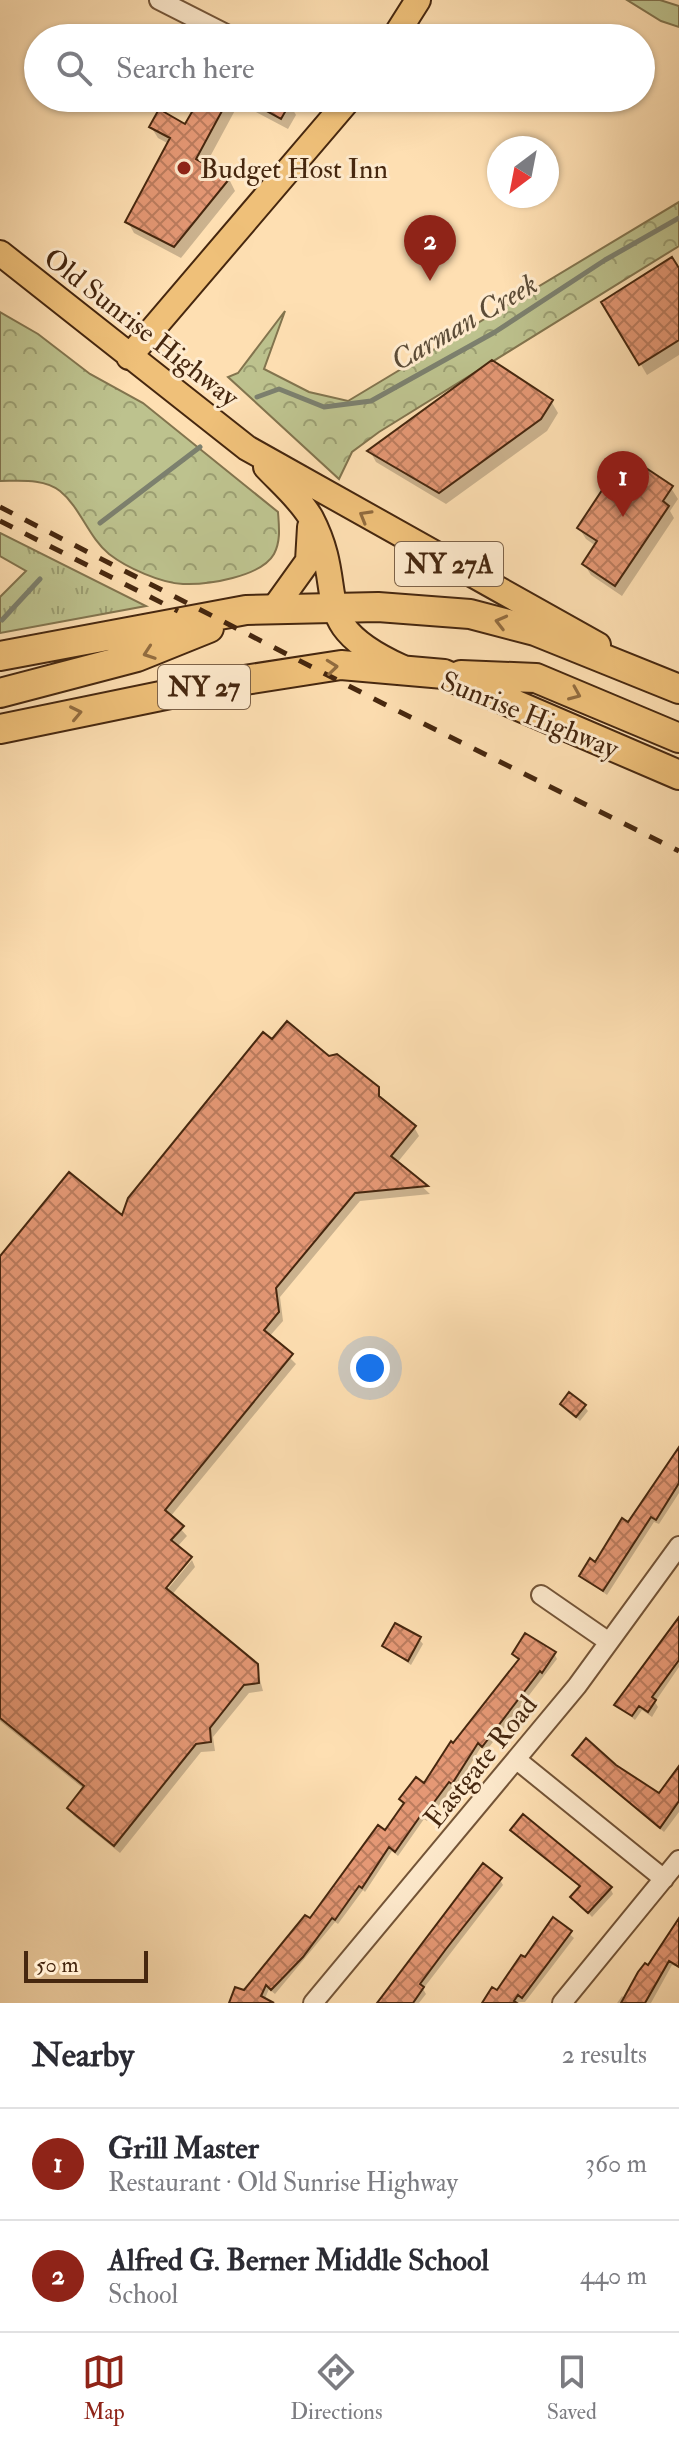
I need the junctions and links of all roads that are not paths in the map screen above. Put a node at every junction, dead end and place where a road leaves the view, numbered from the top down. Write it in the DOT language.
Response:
graph roads {
  1 [pos="418,0"];
  2 [pos="164,1"];
  3 [pos="208,24"];
  4 [pos="403,24"];
  5 [pos="338,112"];
  6 [pos="0,253"];
  7 [pos="129,357"];
  8 [pos="247,448"];
  9 [pos="310,517"];
  10 [pos="332,606"];
  11 [pos="275,607"];
  12 [pos="246,610"];
  13 [pos="0,656"];
  14 [pos="410,671"];
  15 [pos="444,674"];
  16 [pos="654,676"];
  17 [pos="679,689"];
  18 [pos="0,693"];
  19 [pos="0,729"];
  20 [pos="679,738"];
  21 [pos="679,775"];
  22 [pos="679,1546"];
  23 [pos="541,1595"];
  24 [pos="609,1642"];
  25 [pos="517,1760"];
  26 [pos="679,1860"];
  27 [pos="664,1879"];
  28 [pos="313,2003"];
  29 [pos="562,2003"];
  1 -- 4 [label="main road"];
  2 -- 3 [label="street"];
  5 -- 7 [label="main road"];
  6 -- 7 [label="main road, Old Sunrise Highway"];
  7 -- 8 [label="main road, Old Sunrise Highway / NY 27A"];
  8 -- 9 [label="main road, Old Sunrise Highway / NY 27A"];
  16 -- 8 [label="main road, Old Sunrise Highway / NY 27A, one-way"];
  9 -- 10 [label="main road, Old Sunrise Highway / NY 27A"];
  9 -- 11 [label="main road"];
  10 -- 11 [label="highway, NY 27"];
  10 -- 14 [label="main road, Old Sunrise Highway / NY 27A"];
  16 -- 10 [label="highway, NY 27, one-way"];
  11 -- 12 [label="highway, NY 27"];
  12 -- 13 [label="highway, NY 27"];
  12 -- 18 [label="highway, one-way"];
  14 -- 15 [label="highway, Sunrise Highway / NY 27"];
  19 -- 14 [label="highway, Sunrise Highway / NY 27, one-way"];
  15 -- 20 [label="highway, one-way"];
  15 -- 21 [label="highway, Sunrise Highway / NY 27"];
  16 -- 17 [label="highway, NY 27"];
  22 -- 24 [label="street, Eastgate Road"];
  23 -- 24 [label="street"];
  24 -- 25 [label="street, Eastgate Road"];
  25 -- 27 [label="street"];
  25 -- 28 [label="street, Eastgate Road"];
  26 -- 27 [label="street"];
  27 -- 29 [label="street"];
}
